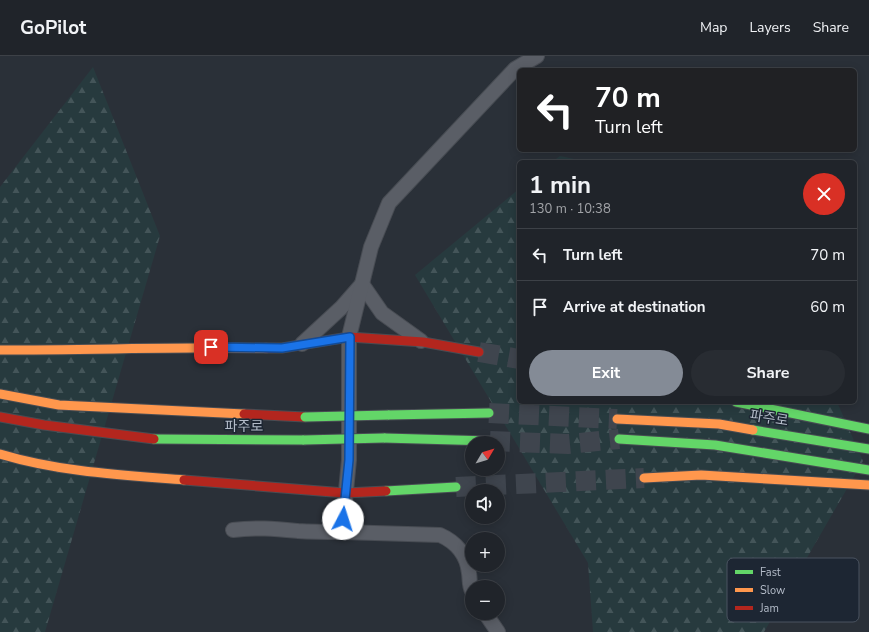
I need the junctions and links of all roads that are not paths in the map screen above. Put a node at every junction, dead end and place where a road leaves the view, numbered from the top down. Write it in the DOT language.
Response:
graph roads {
  1 [pos="537,56"];
  2 [pos="362,284"];
  3 [pos="350,337"];
  4 [pos="423,342"];
  5 [pos="301,345"];
  6 [pos="0,350"];
  7 [pos="479,352"];
  8 [pos="0,394"];
  9 [pos="746,404"];
  10 [pos="489,413"];
  11 [pos="0,417"];
  12 [pos="616,419"];
  13 [pos="869,429"];
  14 [pos="619,439"];
  15 [pos="465,440"];
  16 [pos="869,449"];
  17 [pos="0,454"];
  18 [pos="869,470"];
  19 [pos="644,478"];
  20 [pos="869,485"];
  21 [pos="456,487"];
  22 [pos="345,493"];
  23 [pos="233,530"];
  24 [pos="342,532"];
  25 [pos="470,580"];
  26 [pos="490,620"];
  27 [pos="498,632"];
  1 -- 2 [label="street"];
  2 -- 3 [label="street"];
  2 -- 4 [label="street"];
  2 -- 5 [label="street"];
  3 -- 4 [label="main road"];
  3 -- 5 [label="main road"];
  3 -- 22 [label="street"];
  4 -- 7 [label="main road"];
  5 -- 6 [label="main road"];
  8 -- 10 [label="main road, 파주로, bridge"];
  9 -- 13 [label="main road"];
  11 -- 15 [label="main road, 파주로, bridge"];
  12 -- 16 [label="main road, 파주로"];
  14 -- 18 [label="main road"];
  17 -- 22 [label="main road"];
  19 -- 20 [label="main road"];
  21 -- 22 [label="main road"];
  22 -- 24 [label="street"];
  23 -- 24 [label="street"];
  24 -- 25 [label="street"];
  26 -- 27 [label="street"];
}
